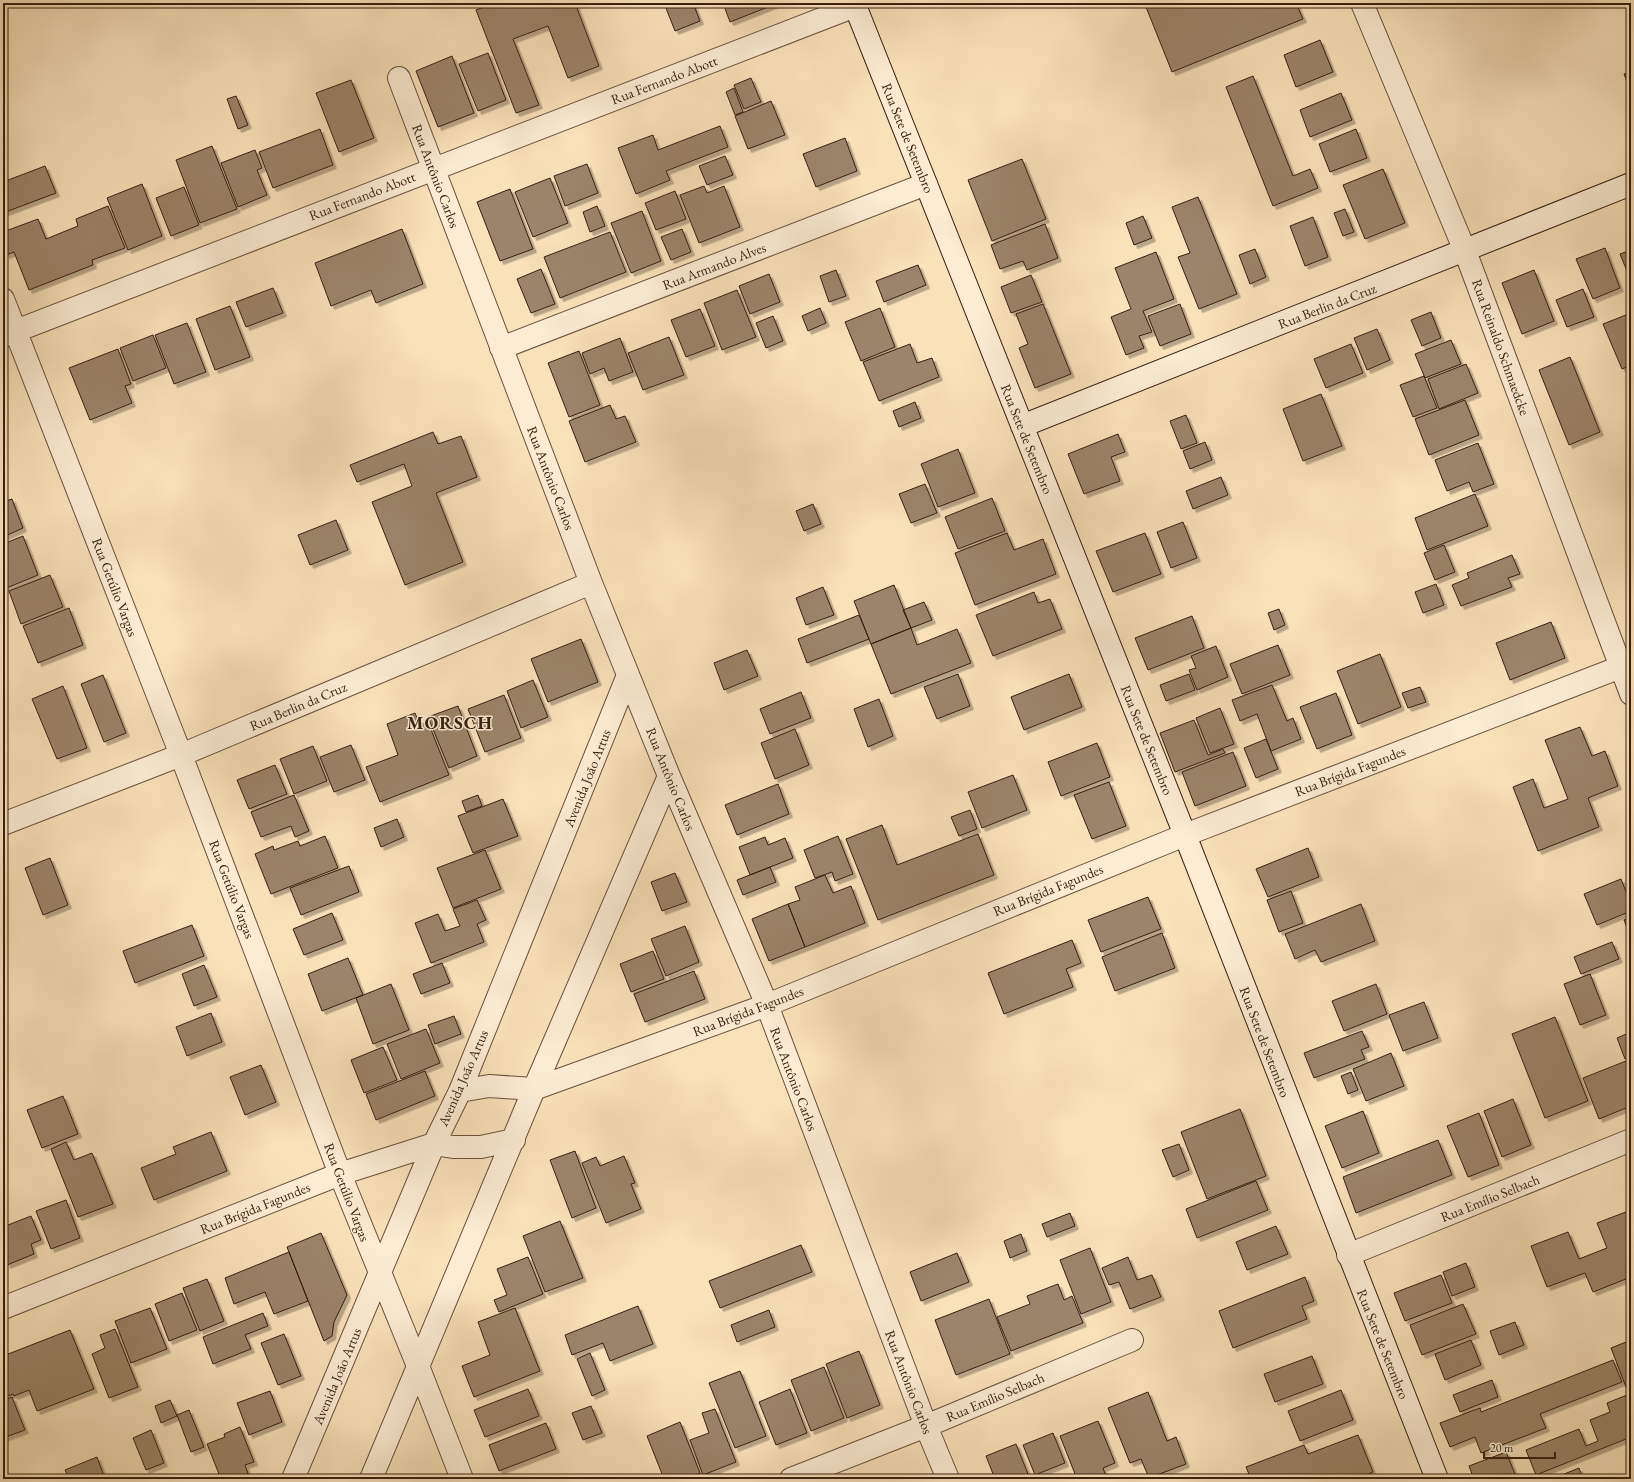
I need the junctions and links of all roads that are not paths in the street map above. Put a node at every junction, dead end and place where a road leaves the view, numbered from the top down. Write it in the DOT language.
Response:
graph roads {
  1 [pos="1362,3"];
  2 [pos="855,4"];
  3 [pos="399,78"];
  4 [pos="433,169"];
  5 [pos="926,184"];
  6 [pos="1631,184"];
  7 [pos="1465,251"];
  8 [pos="3,298"];
  9 [pos="9,333"];
  10 [pos="501,348"];
  11 [pos="1022,426"];
  12 [pos="591,583"];
  13 [pos="1625,665"];
  14 [pos="628,675"];
  15 [pos="1631,694"];
  16 [pos="181,755"];
  17 [pos="669,776"];
  18 [pos="3,824"];
  19 [pos="1185,835"];
  20 [pos="766,1005"];
  21 [pos="534,1089"];
  22 [pos="460,1091"];
  23 [pos="514,1140"];
  24 [pos="1631,1140"];
  25 [pos="434,1144"];
  26 [pos="340,1174"];
  27 [pos="1348,1255"];
  28 [pos="380,1275"];
  29 [pos="3,1308"];
  30 [pos="1132,1340"];
  31 [pos="418,1366"];
  32 [pos="926,1426"];
  33 [pos="293,1479"];
  34 [pos="371,1479"];
  35 [pos="462,1479"];
  36 [pos="791,1479"];
  37 [pos="948,1479"];
  38 [pos="1437,1479"];
  1 -- 7 [label="street, Rua Reinaldo Schmaedcke"];
  2 -- 4 [label="street, Rua Fernando Abott"];
  2 -- 5 [label="street, Rua Sete de Setembro"];
  3 -- 4 [label="street, Rua Antônio Carlos"];
  4 -- 9 [label="street, Rua Fernando Abott"];
  4 -- 10 [label="street, Rua Antônio Carlos"];
  5 -- 10 [label="street, Rua Armando Alves"];
  5 -- 11 [label="street, Rua Sete de Setembro"];
  6 -- 7 [label="street, Rua Berlin da Cruz"];
  7 -- 11 [label="street, Rua Berlin da Cruz"];
  7 -- 13 [label="street, Rua Reinaldo Schmaedcke"];
  8 -- 9 [label="street, Rua Getúlio Vargas"];
  9 -- 16 [label="street, Rua Getúlio Vargas"];
  10 -- 12 [label="street, Rua Antônio Carlos"];
  11 -- 19 [label="street, Rua Sete de Setembro"];
  12 -- 14 [label="street, Rua Antônio Carlos"];
  12 -- 16 [label="street, Rua Berlin da Cruz"];
  13 -- 15 [label="street, Rua Reinaldo Schmaedcke"];
  13 -- 19 [label="street, Rua Brígida Fagundes"];
  14 -- 17 [label="street, Rua Antônio Carlos"];
  14 -- 22 [label="street, Avenida João Artus"];
  16 -- 18 [label="street, Rua Berlin da Cruz"];
  16 -- 26 [label="street, Rua Getúlio Vargas"];
  17 -- 20 [label="street, Rua Antônio Carlos"];
  17 -- 21 [label="street"];
  19 -- 20 [label="street, Rua Brígida Fagundes"];
  19 -- 27 [label="street, Rua Sete de Setembro"];
  20 -- 21 [label="street, Rua Brígida Fagundes"];
  20 -- 32 [label="street, Rua Antônio Carlos"];
  21 -- 22 [label="street, Rua Brígida Fagundes"];
  21 -- 23 [label="street"];
  22 -- 25 [label="street, Avenida João Artus"];
  23 -- 25 [label="street, Rua Brígida Fagundes"];
  23 -- 31 [label="street"];
  24 -- 27 [label="street, Rua Emílio Selbach"];
  25 -- 26 [label="street, Rua Brígida Fagundes"];
  25 -- 28 [label="street, Avenida João Artus"];
  26 -- 28 [label="street, Rua Getúlio Vargas"];
  26 -- 29 [label="street, Rua Brígida Fagundes"];
  27 -- 38 [label="street, Rua Sete de Setembro"];
  28 -- 31 [label="street, Rua Getúlio Vargas"];
  28 -- 33 [label="street, Avenida João Artus"];
  30 -- 32 [label="street, Rua Emílio Selbach"];
  31 -- 34 [label="street"];
  31 -- 35 [label="street, Rua Getúlio Vargas"];
  32 -- 36 [label="street, Rua Emílio Selbach"];
  32 -- 37 [label="street, Rua Antônio Carlos"];
}
